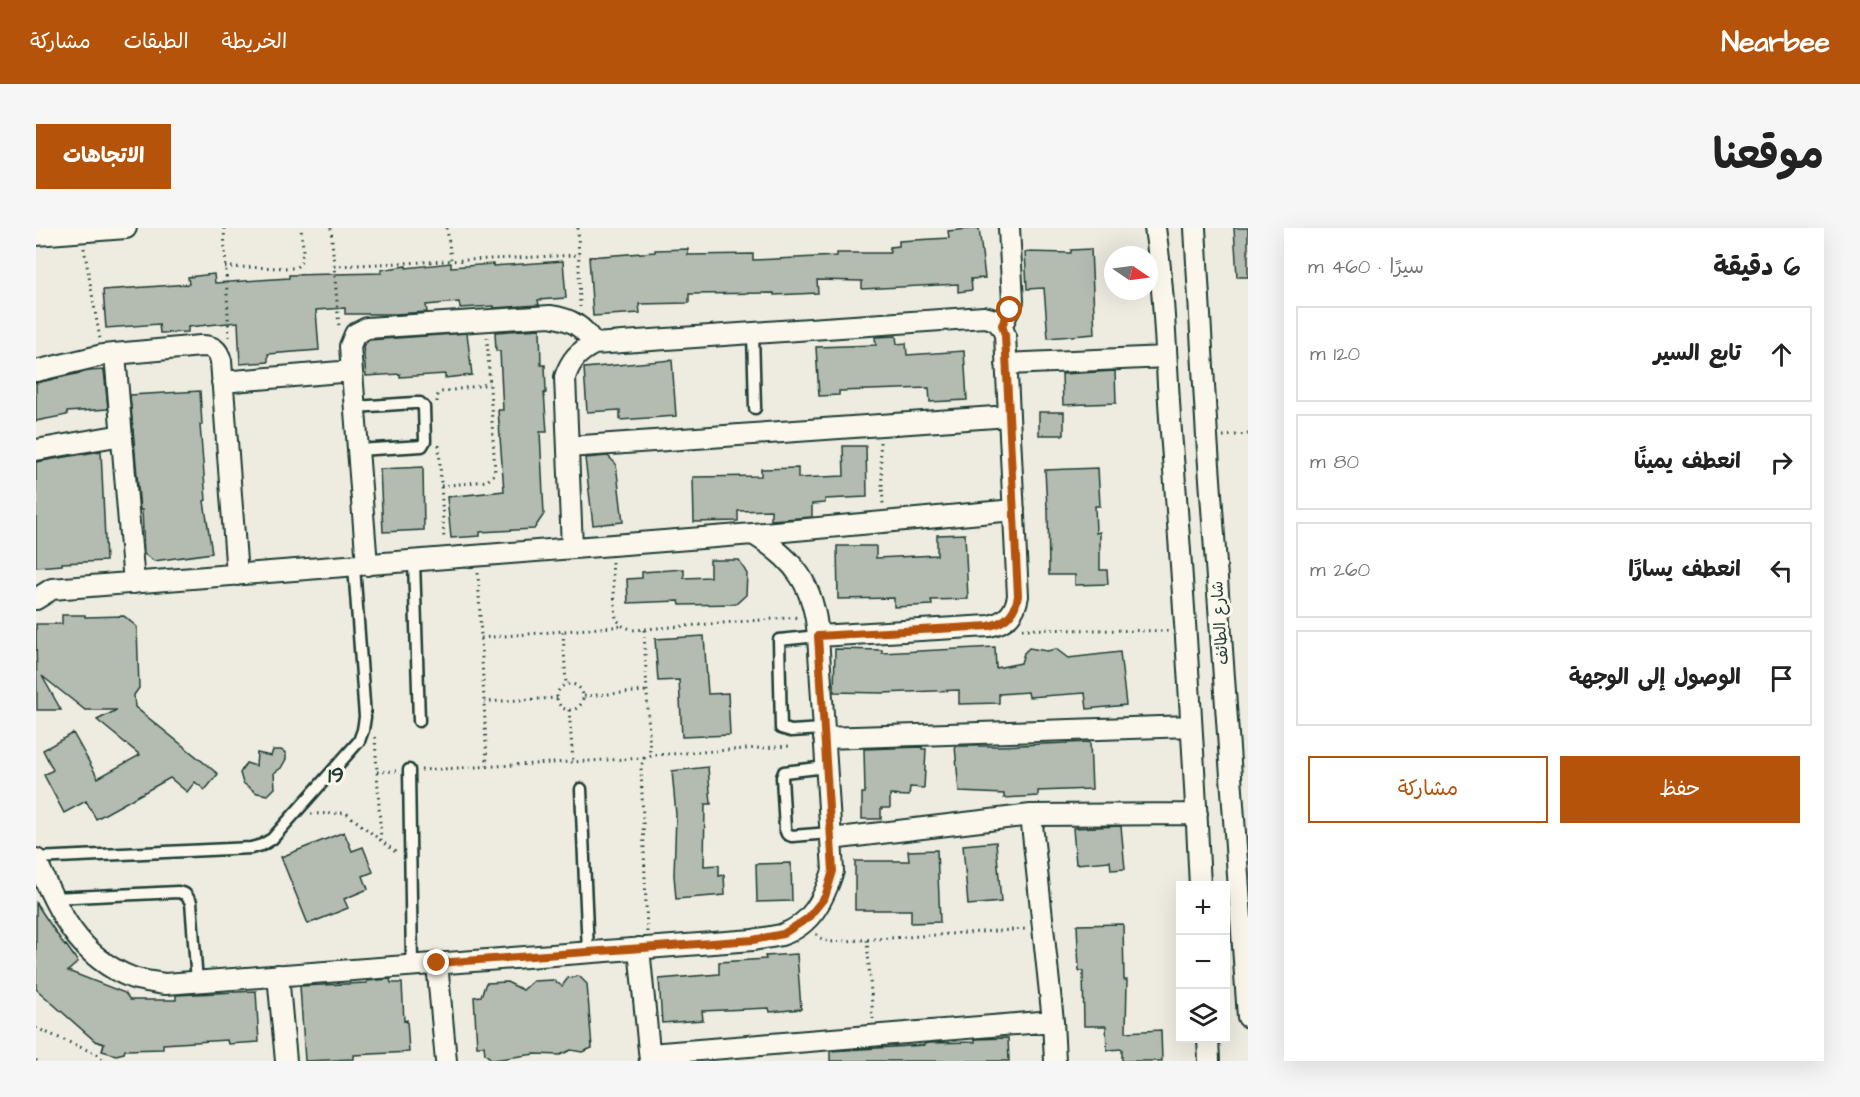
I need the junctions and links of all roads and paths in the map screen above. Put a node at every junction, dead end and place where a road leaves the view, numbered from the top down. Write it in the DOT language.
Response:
graph roads {
  1 [pos="126,228"];
  2 [pos="224,228"];
  3 [pos="301,228"];
  4 [pos="331,228"];
  5 [pos="447,228"];
  6 [pos="578,228"];
  7 [pos="1009,228"];
  8 [pos="1155,228"];
  9 [pos="1195,228"];
  10 [pos="80,230"];
  11 [pos="36,234"];
  12 [pos="580,255"];
  13 [pos="452,260"];
  14 [pos="334,266"];
  15 [pos="225,267"];
  16 [pos="487,320"];
  17 [pos="576,323"];
  18 [pos="1002,325"];
  19 [pos="753,333"];
  20 [pos="355,334"];
  21 [pos="594,344"];
  22 [pos="109,355"];
  23 [pos="1166,357"];
  24 [pos="221,361"];
  25 [pos="1006,364"];
  26 [pos="36,371"];
  27 [pos="352,371"];
  28 [pos="222,382"];
  29 [pos="489,384"];
  30 [pos="355,407"];
  31 [pos="438,407"];
  32 [pos="755,408"];
  33 [pos="1009,416"];
  34 [pos="879,425"];
  35 [pos="1248,434"];
  36 [pos="122,435"];
  37 [pos="1207,437"];
  38 [pos="439,441"];
  39 [pos="568,447"];
  40 [pos="36,450"];
  41 [pos="358,450"];
  42 [pos="441,486"];
  43 [pos="1014,510"];
  44 [pos="884,522"];
  45 [pos="753,534"];
  46 [pos="611,545"];
  47 [pos="572,549"];
  48 [pos="478,556"];
  49 [pos="444,559"];
  50 [pos="414,561"];
  51 [pos="361,565"];
  52 [pos="237,575"];
  53 [pos="134,583"];
  54 [pos="1218,587"];
  55 [pos="1184,590"];
  56 [pos="36,599"];
  57 [pos="816,616"];
  58 [pos="1000,623"];
  59 [pos="623,626"];
  60 [pos="644,630"];
  61 [pos="1186,631"];
  62 [pos="563,632"];
  63 [pos="818,636"];
  64 [pos="481,639"];
  65 [pos="566,684"];
  66 [pos="647,691"];
  67 [pos="584,696"];
  68 [pos="557,698"];
  69 [pos="484,702"];
  70 [pos="568,710"];
  71 [pos="419,721"];
  72 [pos="1191,726"];
  73 [pos="824,734"];
  74 [pos="791,746"];
  75 [pos="650,755"];
  76 [pos="645,758"];
  77 [pos="573,762"];
  78 [pos="487,766"];
  79 [pos="826,767"];
  80 [pos="409,770"];
  81 [pos="377,772"];
  82 [pos="581,789"];
  83 [pos="1197,814"];
  84 [pos="1031,815"];
  85 [pos="292,816"];
  86 [pos="831,836"];
  87 [pos="36,859"];
  88 [pos="410,871"];
  89 [pos="1200,881"];
  90 [pos="45,890"];
  91 [pos="808,918"];
  92 [pos="1042,928"];
  93 [pos="867,940"];
  94 [pos="643,948"];
  95 [pos="588,952"];
  96 [pos="437,963"];
  97 [pos="412,965"];
  98 [pos="278,975"];
  99 [pos="197,982"];
  100 [pos="1248,1009"];
  101 [pos="1053,1021"];
  102 [pos="36,1028"];
  103 [pos="874,1035"];
  104 [pos="1208,1043"];
  105 [pos="650,1057"];
  106 [pos="104,1061"];
  107 [pos="286,1061"];
  108 [pos="446,1061"];
  109 [pos="1055,1061"];
  110 [pos="1209,1061"];
  1 -- 10 [label="street"];
  2 -- 15 [label="path"];
  3 -- 15 [label="path"];
  4 -- 14 [label="path"];
  5 -- 13 [label="path"];
  6 -- 12 [label="path"];
  7 -- 18 [label="street"];
  8 -- 23 [label="street, شارع الطائف"];
  9 -- 37 [label="street, شارع الطائف"];
  10 -- 11 [label="street"];
  10 -- 22 [label="path"];
  12 -- 13 [label="path"];
  12 -- 17 [label="path"];
  13 -- 14 [label="path"];
  14 -- 20 [label="path"];
  15 -- 24 [label="path"];
  16 -- 17 [label="street"];
  16 -- 20 [label="street"];
  16 -- 29 [label="path"];
  17 -- 21 [label="street"];
  18 -- 19 [label="street"];
  18 -- 25 [label="street"];
  19 -- 21 [label="street"];
  19 -- 32 [label="lane"];
  20 -- 27 [label="street"];
  21 -- 39 [label="street"];
  22 -- 24 [label="street"];
  22 -- 26 [label="street"];
  22 -- 36 [label="street"];
  23 -- 25 [label="street"];
  23 -- 55 [label="street, شارع الطائف"];
  24 -- 28 [label="street"];
  25 -- 33 [label="street"];
  27 -- 28 [label="street"];
  27 -- 30 [label="street"];
  28 -- 52 [label="street"];
  29 -- 31 [label="path"];
  29 -- 42 [label="path"];
  30 -- 41 [label="street"];
  30 -- 41 [label="lane"];
  33 -- 34 [label="street"];
  33 -- 43 [label="street"];
  34 -- 39 [label="street"];
  34 -- 44 [label="path"];
  35 -- 37 [label="path"];
  36 -- 40 [label="street"];
  36 -- 53 [label="street"];
  37 -- 54 [label="street, شارع الطائف"];
  38 -- 42 [label="path"];
  39 -- 47 [label="street"];
  41 -- 51 [label="street"];
  42 -- 49 [label="path"];
  43 -- 44 [label="street"];
  43 -- 58 [label="street"];
  44 -- 45 [label="street"];
  45 -- 46 [label="street"];
  45 -- 57 [label="street"];
  46 -- 47 [label="street"];
  46 -- 59 [label="path"];
  47 -- 48 [label="street"];
  48 -- 49 [label="street"];
  48 -- 64 [label="path"];
  49 -- 50 [label="street"];
  50 -- 51 [label="street"];
  50 -- 71 [label="lane"];
  51 -- 52 [label="street"];
  51 -- 85 [label="lane"];
  52 -- 53 [label="street"];
  53 -- 56 [label="street"];
  54 -- 55 [label="street"];
  54 -- 100 [label="street, شارع الطائف"];
  55 -- 61 [label="street, شارع الطائف"];
  57 -- 60 [label="path"];
  57 -- 63 [label="street"];
  58 -- 61 [label="path"];
  58 -- 63 [label="street"];
  59 -- 60 [label="path"];
  59 -- 62 [label="path"];
  60 -- 66 [label="path"];
  61 -- 72 [label="street, شارع الطائف"];
  62 -- 64 [label="path"];
  62 -- 65 [label="path"];
  63 -- 73 [label="street"];
  63 -- 73 [label="lane"];
  64 -- 69 [label="path"];
  65 -- 67 [label="path"];
  65 -- 68 [label="path"];
  66 -- 67 [label="path"];
  66 -- 75 [label="path"];
  67 -- 70 [label="path"];
  68 -- 69 [label="path"];
  68 -- 70 [label="path"];
  69 -- 78 [label="path"];
  70 -- 77 [label="path"];
  72 -- 73 [label="street"];
  72 -- 83 [label="street, شارع الطائف"];
  73 -- 79 [label="street"];
  74 -- 75 [label="path"];
  75 -- 76 [label="path"];
  76 -- 77 [label="path"];
  76 -- 94 [label="path"];
  77 -- 78 [label="path"];
  78 -- 80 [label="path"];
  79 -- 86 [label="street"];
  79 -- 86 [label="lane"];
  80 -- 81 [label="path"];
  80 -- 88 [label="lane"];
  82 -- 95 [label="lane"];
  83 -- 84 [label="street"];
  83 -- 89 [label="street, شارع الطائف"];
  84 -- 86 [label="street"];
  84 -- 92 [label="street"];
  85 -- 87 [label="lane"];
  85 -- 88 [label="path"];
  86 -- 91 [label="street"];
  87 -- 90 [label="street"];
  88 -- 97 [label="lane"];
  90 -- 99 [label="street"];
  90 -- 99 [label="lane"];
  91 -- 93 [label="path"];
  91 -- 94 [label="street"];
  92 -- 93 [label="path"];
  92 -- 101 [label="street"];
  93 -- 103 [label="path"];
  94 -- 95 [label="street"];
  94 -- 105 [label="street"];
  95 -- 96 [label="street"];
  96 -- 97 [label="street"];
  96 -- 108 [label="street"];
  97 -- 98 [label="street"];
  98 -- 99 [label="street"];
  98 -- 107 [label="street"];
  101 -- 103 [label="street"];
  101 -- 109 [label="street"];
  102 -- 106 [label="path"];
  103 -- 105 [label="street"];
  104 -- 110 [label="street"];
}
